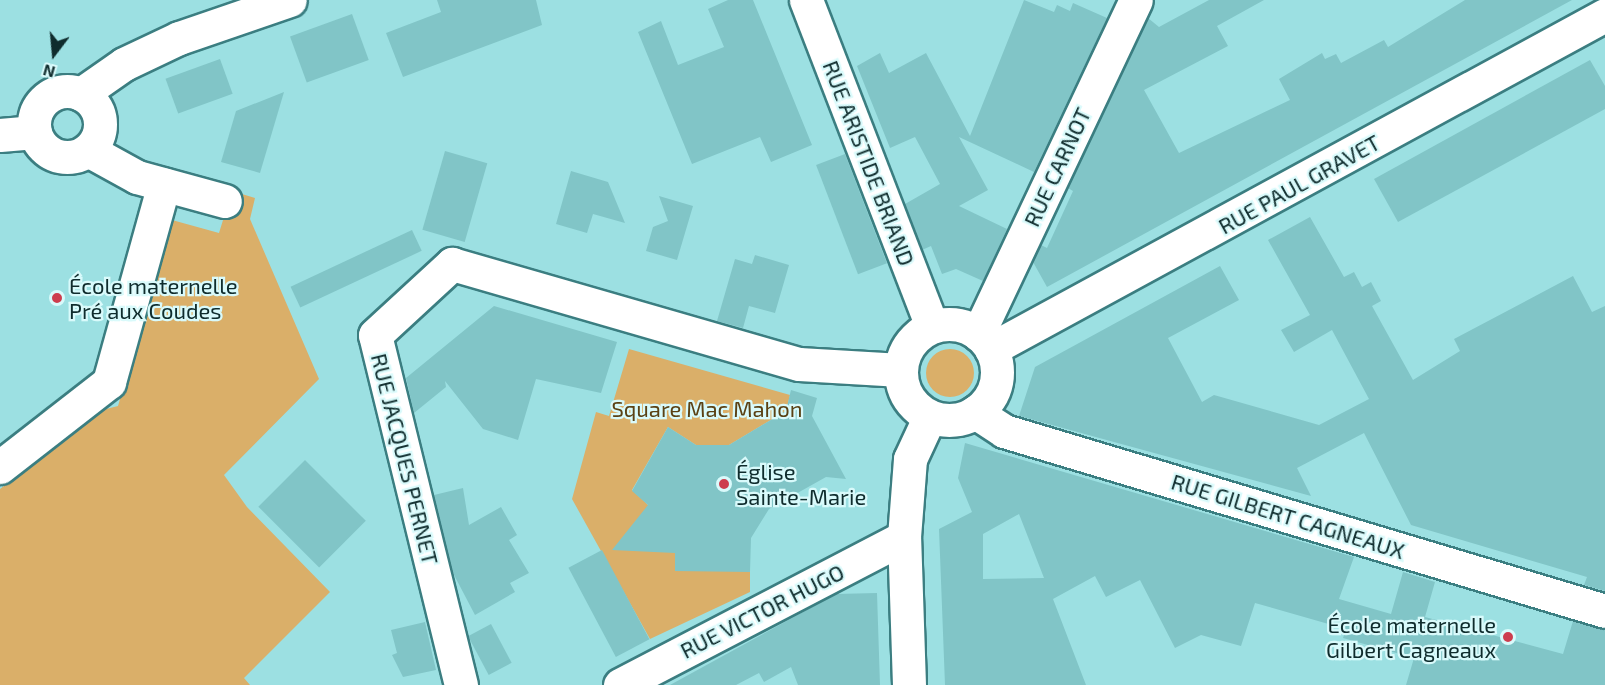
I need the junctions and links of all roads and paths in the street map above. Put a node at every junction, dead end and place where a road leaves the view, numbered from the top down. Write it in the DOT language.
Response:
graph roads {
  1 [pos="290,0"];
  2 [pos="806,0"];
  3 [pos="1136,0"];
  4 [pos="1605,15"];
  5 [pos="81,94"];
  6 [pos="34,132"];
  7 [pos="0,135"];
  8 [pos="88,150"];
  9 [pos="164,184"];
  10 [pos="225,201"];
  11 [pos="932,327"];
  12 [pos="985,342"];
  13 [pos="901,370"];
  14 [pos="975,412"];
  15 [pos="930,416"];
  16 [pos="0,467"];
  17 [pos="904,537"];
  18 [pos="1605,611"];
  19 [pos="461,685"];
  20 [pos="620,685"];
  21 [pos="909,685"];
  1 -- 5 [label="street"];
  2 -- 11 [label="street, RUE ARISTIDE BRIAND"];
  3 -- 12 [label="street, RUE CARNOT"];
  4 -- 12 [label="street, RUE PAUL GRAVET"];
  5 -- 6 [label="street"];
  5 -- 8 [label="street"];
  6 -- 7 [label="street"];
  6 -- 8 [label="street"];
  8 -- 9 [label="street"];
  9 -- 10 [label="street"];
  9 -- 16 [label="street"];
  11 -- 12 [label="street"];
  11 -- 13 [label="street"];
  12 -- 14 [label="street"];
  13 -- 15 [label="street"];
  13 -- 19 [label="street, RUE JACQUES PERNET"];
  14 -- 15 [label="street"];
  14 -- 18 [label="street, RUE GILBERT CAGNEAUX"];
  15 -- 17 [label="street"];
  17 -- 20 [label="street, RUE VICTOR HUGO"];
  17 -- 21 [label="street"];
}
